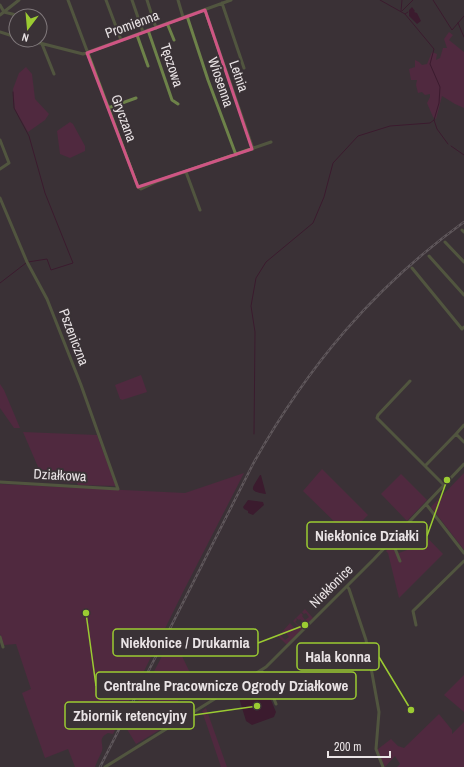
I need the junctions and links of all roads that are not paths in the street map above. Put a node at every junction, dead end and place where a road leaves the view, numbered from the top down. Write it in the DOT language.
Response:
graph roads {
  1 [pos="19,0"];
  2 [pos="68,0"];
  3 [pos="106,0"];
  4 [pos="132,0"];
  5 [pos="147,0"];
  6 [pos="178,0"];
  7 [pos="231,0"];
  8 [pos="222,3"];
  9 [pos="0,6"];
  10 [pos="205,10"];
  11 [pos="4,12"];
  12 [pos="8,13"];
  13 [pos="0,15"];
  14 [pos="185,17"];
  15 [pos="167,23"];
  16 [pos="156,28"];
  17 [pos="148,30"];
  18 [pos="143,32"];
  19 [pos="137,35"];
  20 [pos="121,40"];
  21 [pos="174,40"];
  22 [pos="48,46"];
  23 [pos="44,48"];
  24 [pos="87,53"];
  25 [pos="148,66"];
  26 [pos="244,68"];
  27 [pos="54,74"];
  28 [pos="136,98"];
  29 [pos="178,104"];
  30 [pos="108,107"];
  31 [pos="0,140"];
  32 [pos="271,142"];
  33 [pos="253,149"];
  34 [pos="236,155"];
  35 [pos="0,170"];
  36 [pos="186,172"];
  37 [pos="0,198"];
  38 [pos="200,210"];
  39 [pos="445,242"];
  40 [pos="430,256"];
  41 [pos="464,262"];
  42 [pos="412,268"];
  43 [pos="464,295"];
  44 [pos="463,328"];
  45 [pos="410,381"];
  46 [pos="464,425"];
  47 [pos="456,434"];
  48 [pos="464,442"];
  49 [pos="464,464"];
  50 [pos="425,466"];
  51 [pos="0,482"];
  52 [pos="444,485"];
  53 [pos="118,488"];
  54 [pos="426,504"];
  55 [pos="390,542"];
  56 [pos="464,553"];
  57 [pos="400,561"];
  58 [pos="464,561"];
  59 [pos="347,586"];
  60 [pos="416,625"];
  61 [pos="0,637"];
  62 [pos="3,647"];
  63 [pos="262,670"];
  64 [pos="276,704"];
  65 [pos="105,767"];
  66 [pos="383,767"];
  1 -- 11 [label="street"];
  2 -- 24 [label="street, Gryczana"];
  3 -- 20 [label="street"];
  4 -- 18 [label="street"];
  5 -- 16 [label="street"];
  6 -- 14 [label="street, Wiosenna"];
  7 -- 8 [label="street, Promienna"];
  8 -- 10 [label="street, Promienna"];
  8 -- 26 [label="street"];
  9 -- 11 [label="street"];
  10 -- 14 [label="street, Promienna"];
  10 -- 33 [label="street, Letnia"];
  11 -- 12 [label="street"];
  11 -- 13 [label="street"];
  14 -- 15 [label="street, Promienna"];
  14 -- 34 [label="street, Wiosenna"];
  15 -- 16 [label="street, Promienna"];
  15 -- 21 [label="street"];
  16 -- 17 [label="street, Promienna"];
  17 -- 18 [label="street, Promienna"];
  17 -- 29 [label="street, Tęczowa"];
  18 -- 19 [label="street, Promienna"];
  19 -- 20 [label="street, Promienna"];
  19 -- 25 [label="street"];
  20 -- 24 [label="street, Promienna"];
  22 -- 24 [label="street"];
  23 -- 27 [label="street"];
  24 -- 30 [label="street, Gryczana"];
  28 -- 30 [label="street"];
  30 -- 36 [label="street, Gryczana"];
  31 -- 35 [label="street"];
  32 -- 33 [label="street"];
  33 -- 34 [label="street"];
  34 -- 36 [label="street"];
  36 -- 38 [label="street"];
  37 -- 53 [label="street, Pszeniczna"];
  39 -- 41 [label="street"];
  40 -- 43 [label="street"];
  42 -- 44 [label="street"];
  45 -- 50 [label="street"];
  46 -- 47 [label="street"];
  47 -- 48 [label="street"];
  47 -- 50 [label="street"];
  49 -- 52 [label="street, Niekłonice"];
  50 -- 52 [label="street"];
  51 -- 53 [label="street, Działkowa"];
  52 -- 54 [label="street, Niekłonice"];
  54 -- 55 [label="street, Niekłonice"];
  54 -- 56 [label="street"];
  55 -- 57 [label="street"];
  55 -- 59 [label="street, Niekłonice"];
  58 -- 60 [label="street"];
  59 -- 63 [label="street, Niekłonice"];
  59 -- 66 [label="street"];
  61 -- 62 [label="street"];
  63 -- 64 [label="street"];
  63 -- 65 [label="street, Niekłonice"];
}
